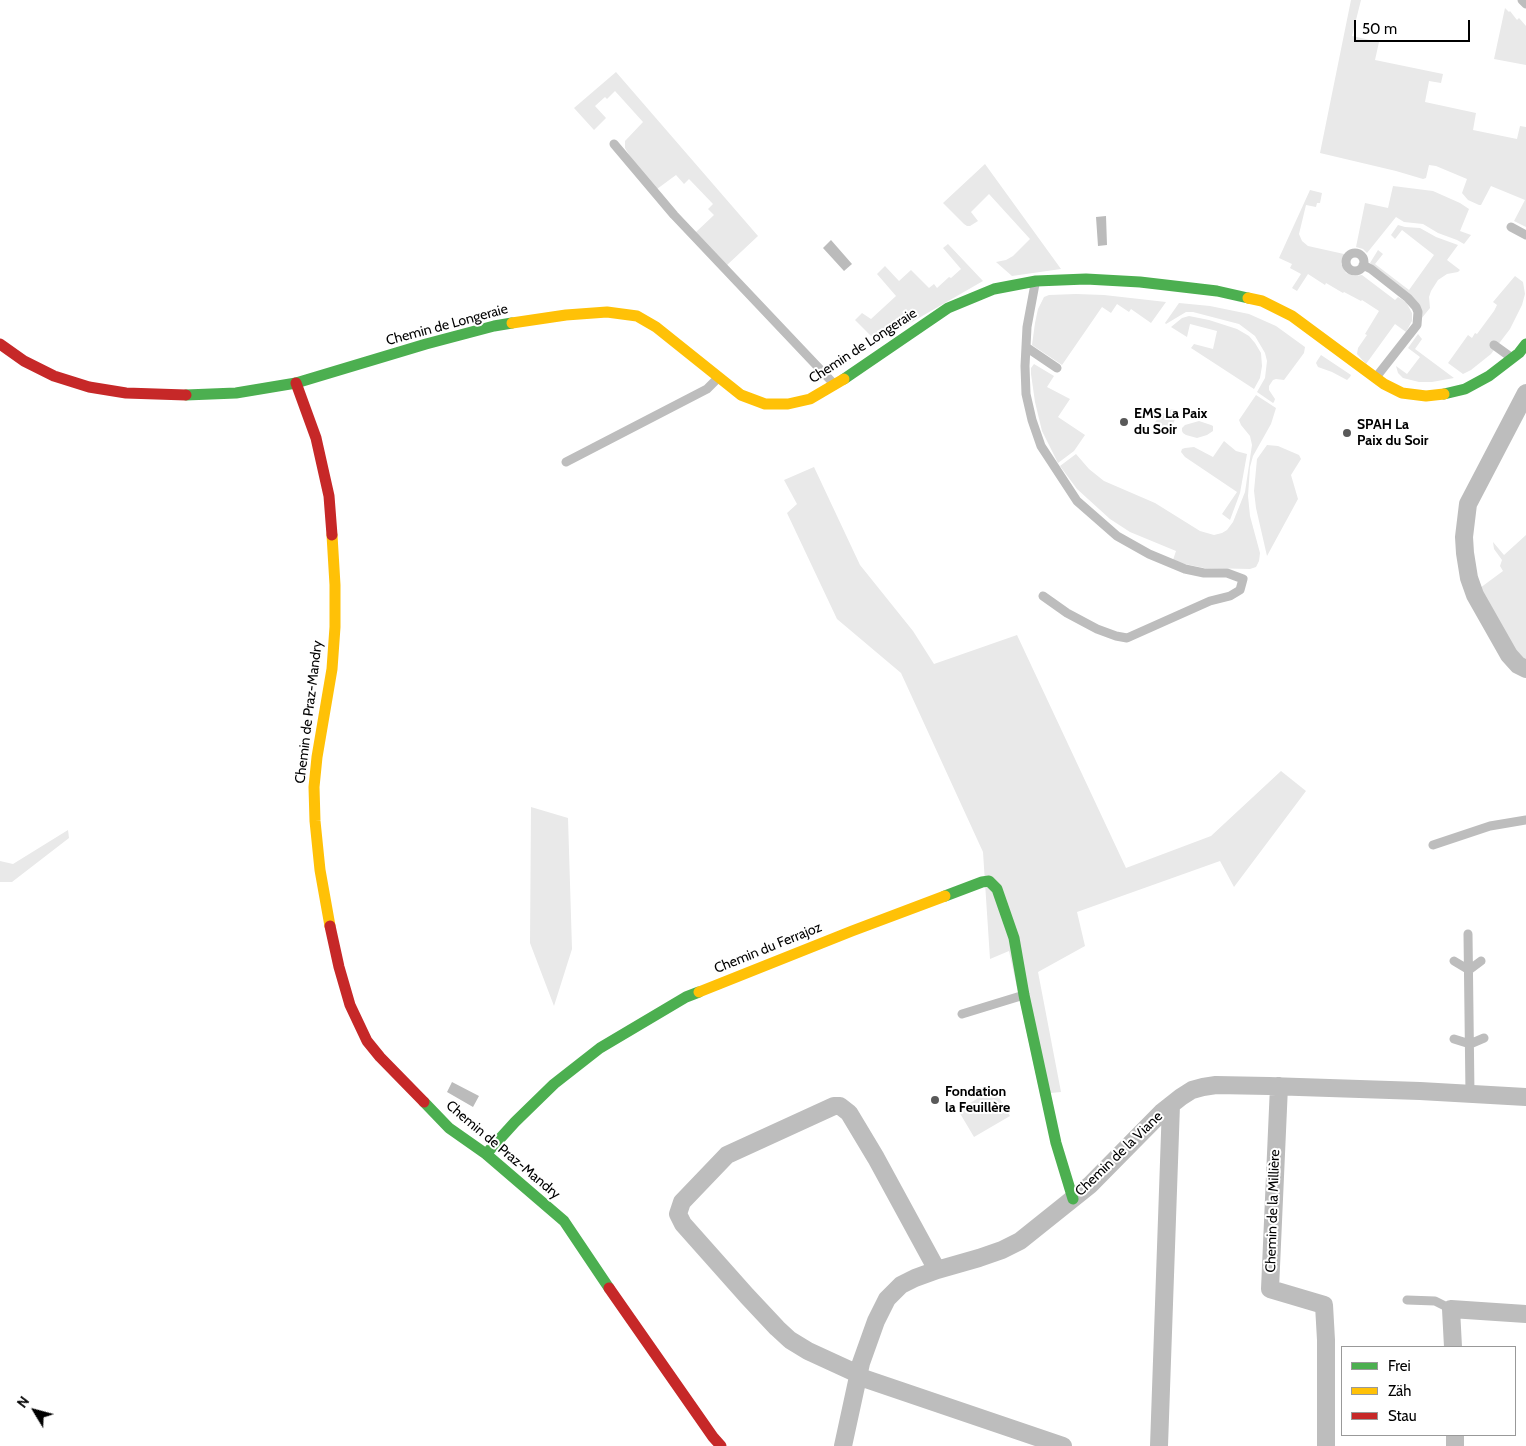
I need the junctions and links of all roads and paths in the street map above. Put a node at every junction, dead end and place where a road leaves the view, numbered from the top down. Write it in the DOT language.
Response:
graph roads {
  1 [pos="1522,0"];
  2 [pos="1526,4"];
  3 [pos="614,144"];
  4 [pos="1511,227"];
  5 [pos="1526,235"];
  6 [pos="1363,265"];
  7 [pos="1036,281"];
  8 [pos="0,344"];
  9 [pos="1494,345"];
  10 [pos="1526,346"];
  11 [pos="1026,347"];
  12 [pos="1512,359"];
  13 [pos="1057,368"];
  14 [pos="719,378"];
  15 [pos="1376,379"];
  16 [pos="296,383"];
  17 [pos="835,385"];
  18 [pos="1526,393"];
  19 [pos="566,462"];
  20 [pos="1043,596"];
  21 [pos="1526,668"];
  22 [pos="1526,820"];
  23 [pos="1433,845"];
  24 [pos="1468,934"];
  25 [pos="1454,961"];
  26 [pos="1481,961"];
  27 [pos="1469,970"];
  28 [pos="1024,995"];
  29 [pos="962,1014"];
  30 [pos="1484,1038"];
  31 [pos="1454,1039"];
  32 [pos="1470,1044"];
  33 [pos="1279,1086"];
  34 [pos="1470,1094"];
  35 [pos="1526,1098"];
  36 [pos="1170,1104"];
  37 [pos="486,1154"];
  38 [pos="1073,1199"];
  39 [pos="937,1270"];
  40 [pos="1407,1300"];
  41 [pos="1452,1309"];
  42 [pos="1526,1314"];
  43 [pos="1452,1346"];
  44 [pos="858,1375"];
  45 [pos="721,1446"];
  46 [pos="843,1446"];
  47 [pos="1063,1446"];
  48 [pos="1158,1446"];
  49 [pos="1326,1446"];
  1 -- 2 [label="lane"];
  3 -- 17 [label="lane"];
  4 -- 5 [label="lane"];
  6 -- 15 [label="lane"];
  7 -- 11 [label="lane"];
  7 -- 15 [label="street, Chemin de Longeraie"];
  7 -- 17 [label="street, Chemin de Longeraie"];
  8 -- 16 [label="street, Chemin de Longeraie"];
  9 -- 12 [label="lane"];
  10 -- 12 [label="street, Chemin de Longeraie"];
  11 -- 13 [label="lane"];
  11 -- 20 [label="lane"];
  12 -- 15 [label="street, Chemin de Longeraie"];
  14 -- 16 [label="street, Chemin de Longeraie"];
  14 -- 17 [label="street, Chemin de Longeraie"];
  14 -- 19 [label="lane"];
  16 -- 37 [label="street, Chemin de Praz-Mandry"];
  18 -- 21 [label="street"];
  22 -- 23 [label="lane"];
  24 -- 27 [label="lane"];
  25 -- 27 [label="lane"];
  26 -- 27 [label="lane"];
  27 -- 32 [label="lane"];
  28 -- 29 [label="lane"];
  28 -- 37 [label="street, Chemin du Ferrajoz"];
  28 -- 38 [label="street"];
  30 -- 32 [label="lane"];
  31 -- 32 [label="lane"];
  32 -- 34 [label="lane"];
  33 -- 34 [label="street, Chemin de la Viane"];
  33 -- 36 [label="street, Chemin de la Viane"];
  33 -- 49 [label="street, Chemin de la Millière"];
  34 -- 35 [label="street, Chemin de la Viane"];
  36 -- 38 [label="street, Chemin de la Viane"];
  36 -- 48 [label="street"];
  37 -- 45 [label="street, Chemin de Praz-Mandry"];
  38 -- 39 [label="street, Chemin de la Viane"];
  39 -- 44 [label="street, Chemin de la Viane"];
  39 -- 44 [label="street"];
  40 -- 41 [label="lane"];
  41 -- 42 [label="street"];
  41 -- 43 [label="street"];
  44 -- 46 [label="street, Chemin de la Viane"];
  44 -- 47 [label="street"];
}
